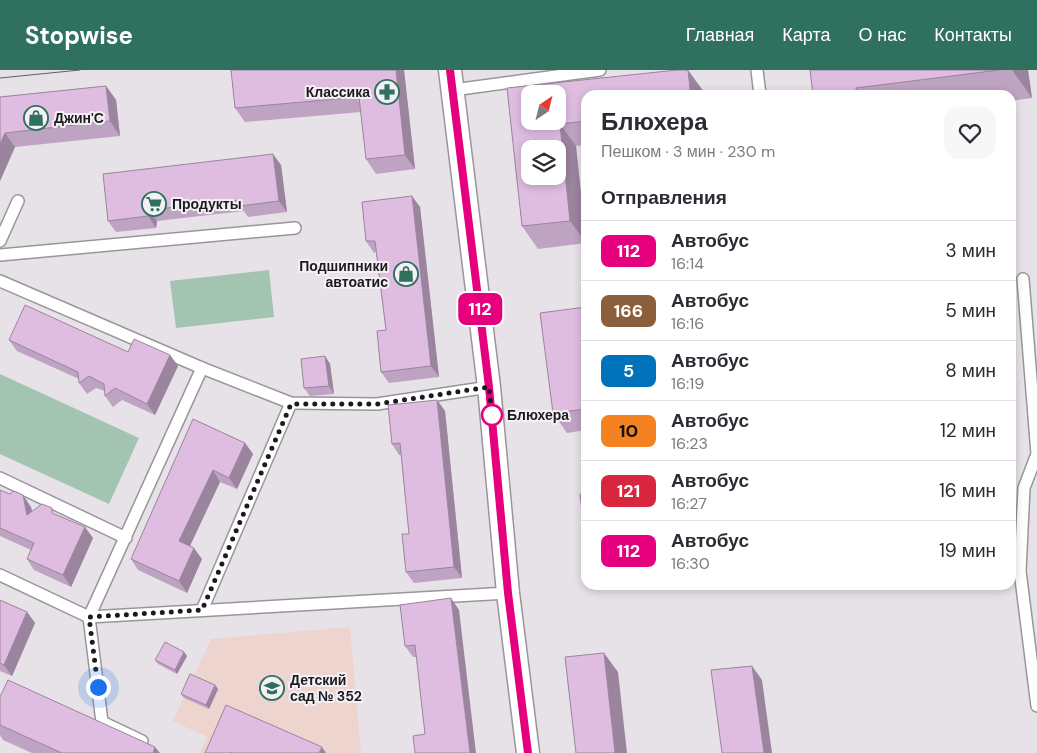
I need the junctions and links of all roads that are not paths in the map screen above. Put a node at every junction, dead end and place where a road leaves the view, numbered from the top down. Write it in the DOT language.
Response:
graph roads {
  1 [pos="600,70"];
  2 [pos="757,70"];
  3 [pos="451,80"];
  4 [pos="759,90"];
  5 [pos="18,201"];
  6 [pos="295,228"];
  7 [pos="0,241"];
  8 [pos="0,255"];
  9 [pos="1023,279"];
  10 [pos="0,281"];
  11 [pos="202,368"];
  12 [pos="489,387"];
  13 [pos="291,404"];
  14 [pos="0,478"];
  15 [pos="126,538"];
  16 [pos="0,575"];
  17 [pos="508,593"];
  18 [pos="202,610"];
  19 [pos="89,617"];
  20 [pos="1037,706"];
  21 [pos="142,741"];
  22 [pos="528,753"];
  1 -- 3 [label="lane"];
  2 -- 4 [label="lane"];
  3 -- 12 [label="street"];
  5 -- 7 [label="lane"];
  6 -- 8 [label="lane"];
  9 -- 20 [label="lane"];
  10 -- 11 [label="lane"];
  11 -- 13 [label="lane"];
  11 -- 15 [label="lane"];
  12 -- 13 [label="lane"];
  12 -- 17 [label="street"];
  13 -- 18 [label="lane"];
  14 -- 15 [label="lane"];
  15 -- 19 [label="lane"];
  16 -- 19 [label="lane"];
  17 -- 18 [label="lane"];
  17 -- 22 [label="street"];
  18 -- 19 [label="lane"];
  19 -- 21 [label="lane"];
}
